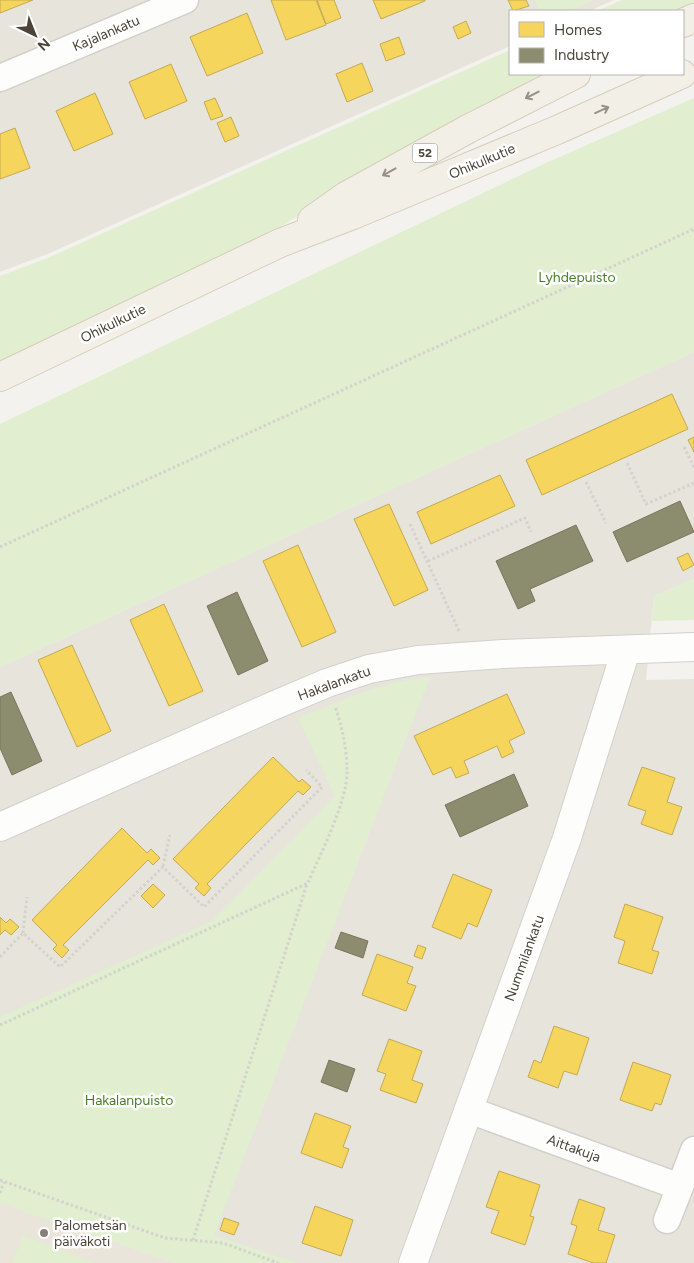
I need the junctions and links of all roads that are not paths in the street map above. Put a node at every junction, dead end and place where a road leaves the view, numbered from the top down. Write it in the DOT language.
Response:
graph roads {
  1 [pos="185,0"];
  2 [pos="574,75"];
  3 [pos="680,75"];
  4 [pos="0,78"];
  5 [pos="280,243"];
  6 [pos="0,377"];
  7 [pos="694,648"];
  8 [pos="626,650"];
  9 [pos="0,827"];
  10 [pos="469,1110"];
  11 [pos="694,1150"];
  12 [pos="680,1187"];
  13 [pos="667,1220"];
  14 [pos="413,1263"];
  1 -- 4 [label="street, Kajalankatu"];
  2 -- 5 [label="main road, Ohikulkutie / 52, one-way"];
  5 -- 3 [label="main road, Ohikulkutie / 52, one-way"];
  5 -- 6 [label="main road, Ohikulkutie / 52"];
  7 -- 8 [label="street, Hakalankatu"];
  8 -- 9 [label="street, Hakalankatu"];
  8 -- 10 [label="street, Nummilankatu"];
  10 -- 12 [label="street, Aittakuja"];
  10 -- 14 [label="street, Nummilankatu"];
  11 -- 12 [label="street"];
  12 -- 13 [label="street"];
}
